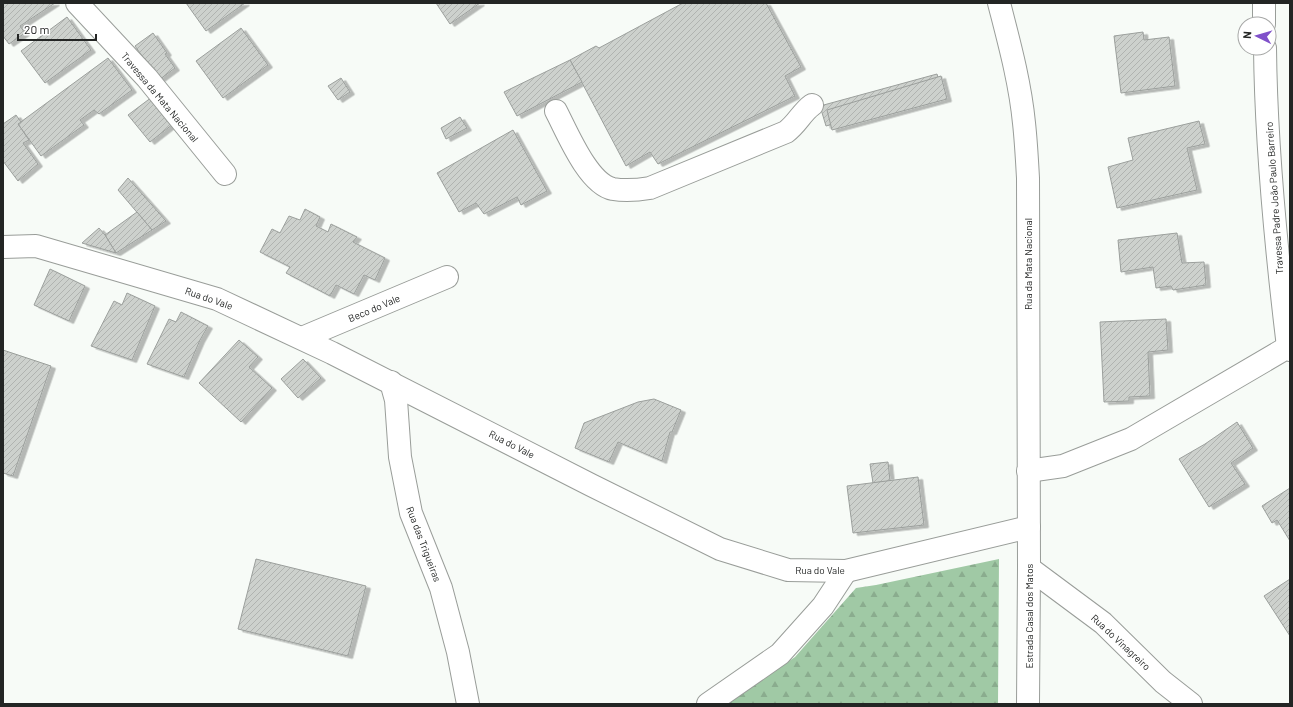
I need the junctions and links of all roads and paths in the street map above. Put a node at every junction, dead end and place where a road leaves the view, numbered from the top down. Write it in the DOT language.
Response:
graph roads {
  1 [pos="77,3"];
  2 [pos="999,3"];
  3 [pos="1264,3"];
  4 [pos="1264,16"];
  5 [pos="1265,56"];
  6 [pos="812,105"];
  7 [pos="556,111"];
  8 [pos="225,174"];
  9 [pos="3,247"];
  10 [pos="447,277"];
  11 [pos="302,338"];
  12 [pos="1289,348"];
  13 [pos="392,382"];
  14 [pos="1028,471"];
  15 [pos="1029,527"];
  16 [pos="1029,568"];
  17 [pos="846,571"];
  18 [pos="468,704"];
  19 [pos="708,704"];
  20 [pos="1028,704"];
  21 [pos="1191,704"];
  1 -- 8 [label="street, Travessa da Mata Nacional"];
  2 -- 14 [label="street, Rua da Mata Nacional"];
  3 -- 4 [label="street"];
  5 -- 12 [label="street, Travessa Padre João Paulo Barreiro"];
  6 -- 7 [label="street"];
  9 -- 11 [label="street, Rua do Vale"];
  10 -- 11 [label="street, Beco do Vale"];
  11 -- 13 [label="street, Rua do Vale"];
  12 -- 14 [label="street, Travessa Padre João Paulo Barreiro"];
  13 -- 17 [label="street, Rua do Vale"];
  13 -- 18 [label="street, Rua das Trigueiras"];
  14 -- 15 [label="street, Rua da Mata Nacional"];
  15 -- 16 [label="street, Estrada Casal dos Matos"];
  15 -- 17 [label="street, Rua do Vale"];
  16 -- 20 [label="street, Estrada Casal dos Matos"];
  16 -- 21 [label="street, Rua do Vinagreiro"];
  17 -- 19 [label="street"];
}
